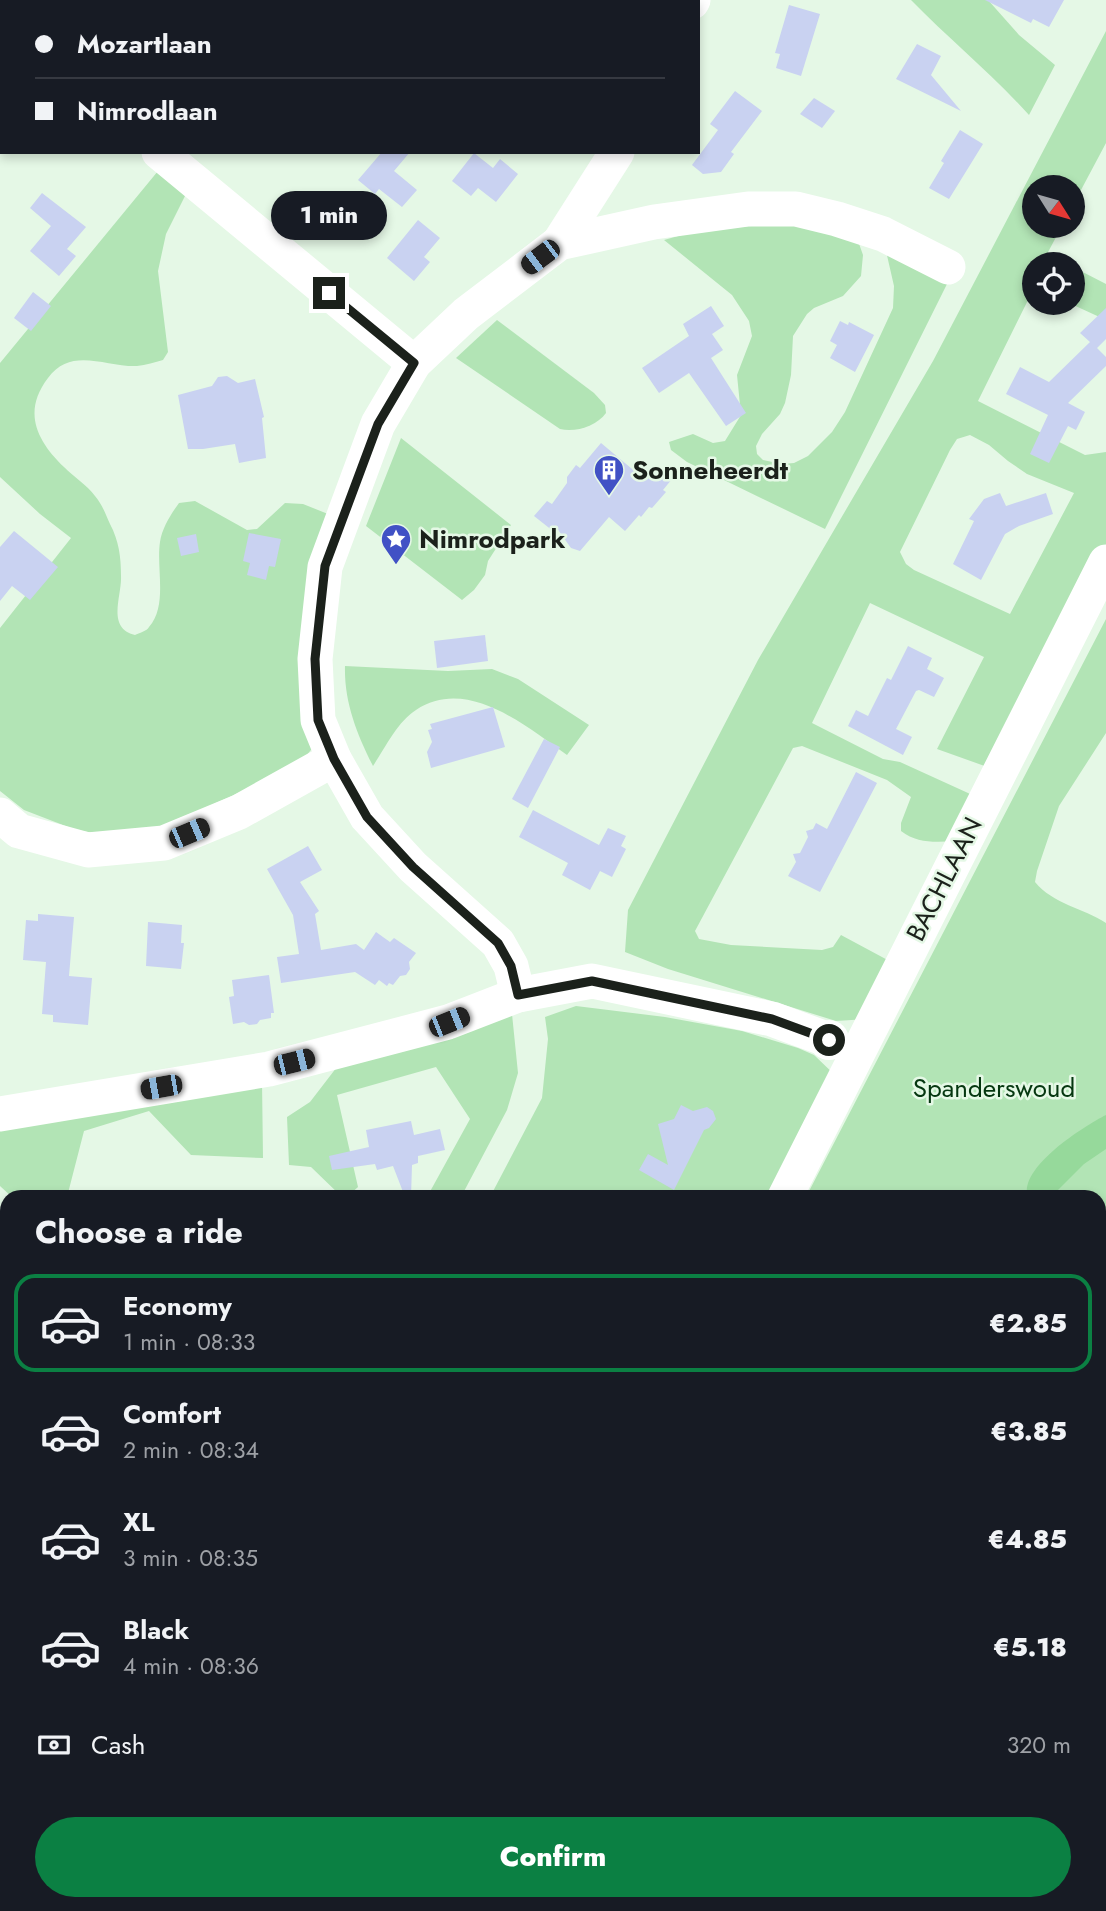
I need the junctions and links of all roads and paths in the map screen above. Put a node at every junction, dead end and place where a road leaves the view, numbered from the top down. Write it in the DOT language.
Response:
graph roads {
  1 [pos="161,154"];
  2 [pos="616,154"];
  3 [pos="559,243"];
  4 [pos="948,267"];
  5 [pos="414,363"];
  6 [pos="1106,562"];
  7 [pos="334,759"];
  8 [pos="0,815"];
  9 [pos="518,995"];
  10 [pos="829,1040"];
  11 [pos="0,1114"];
  12 [pos="789,1190"];
  1 -- 5 [label="street"];
  2 -- 3 [label="street"];
  3 -- 4 [label="street"];
  3 -- 5 [label="street"];
  5 -- 7 [label="street"];
  6 -- 12 [label="street, BACHLAAN"];
  7 -- 8 [label="street"];
  7 -- 9 [label="street"];
  9 -- 10 [label="street"];
  9 -- 11 [label="street"];
}
